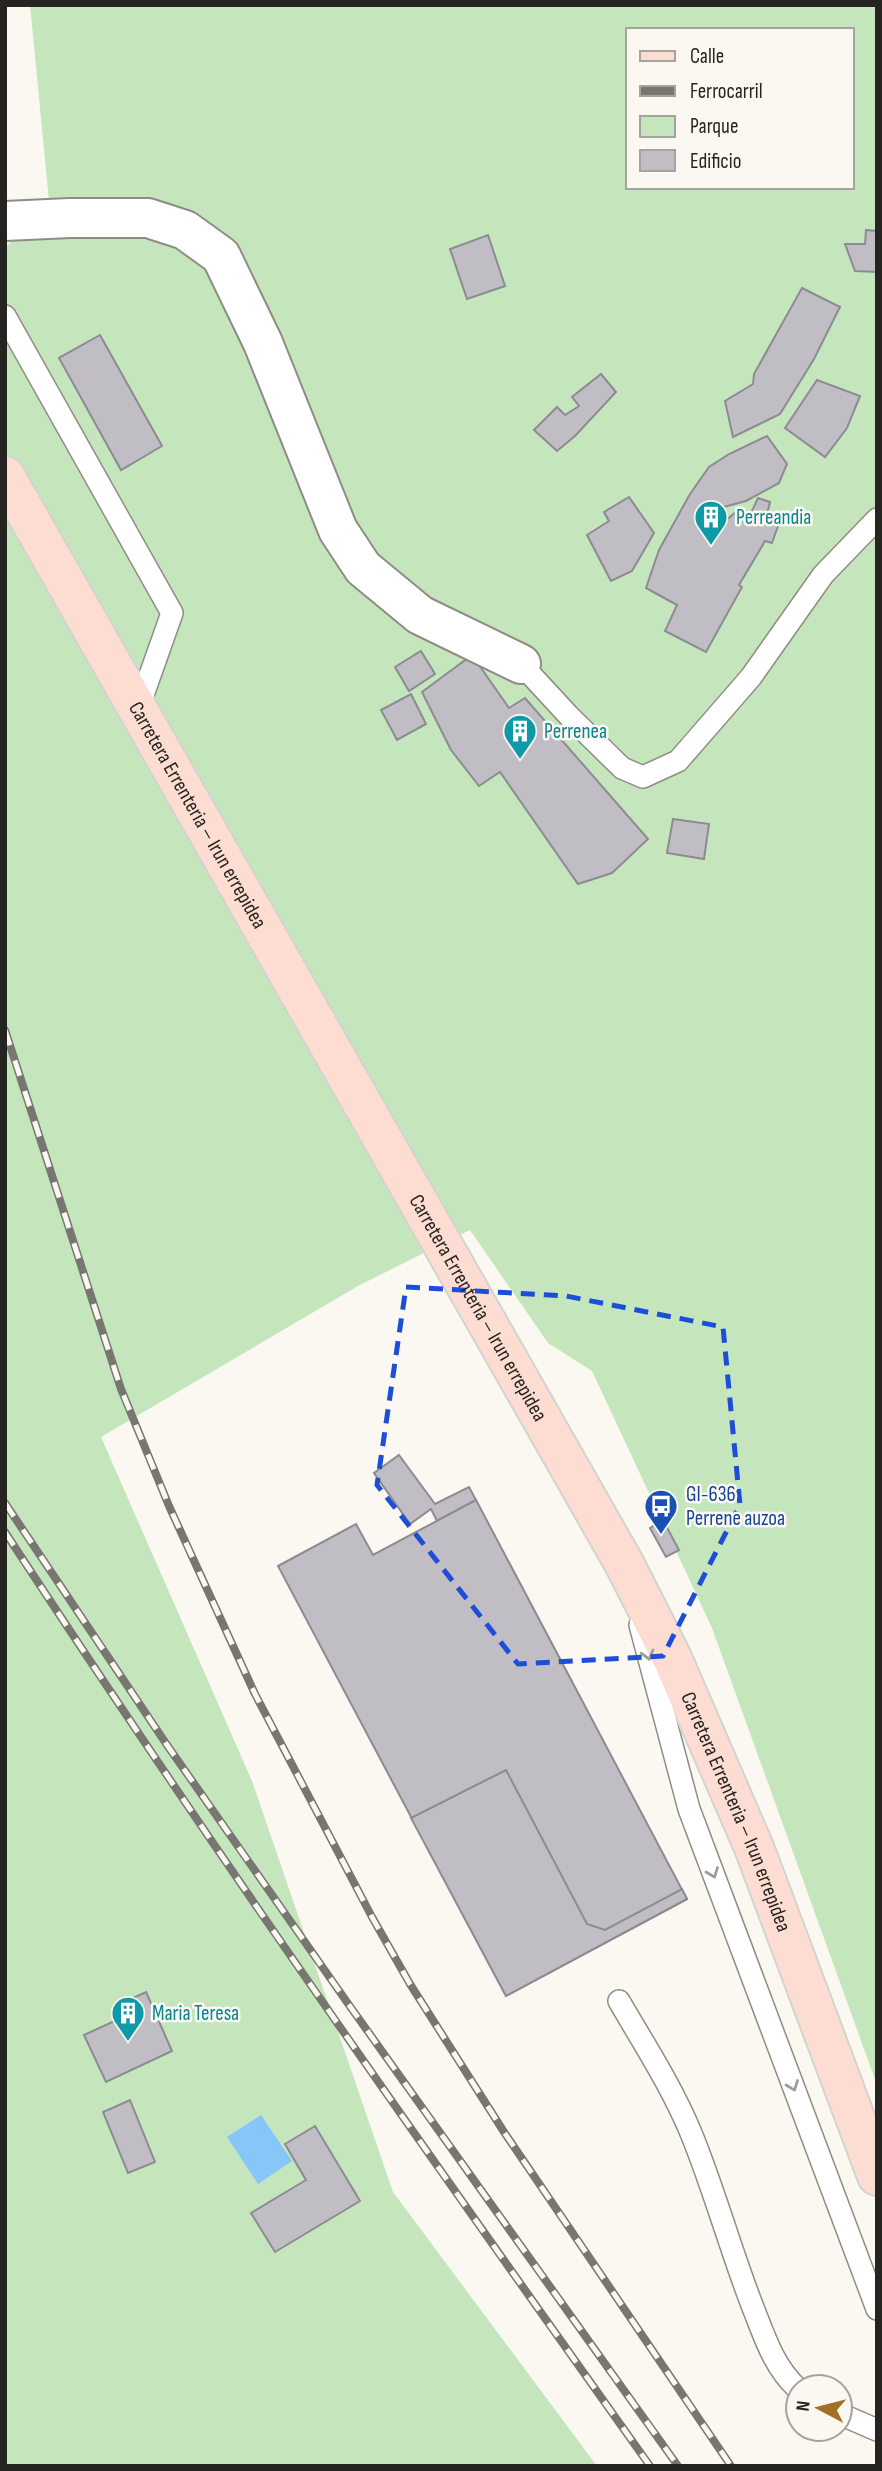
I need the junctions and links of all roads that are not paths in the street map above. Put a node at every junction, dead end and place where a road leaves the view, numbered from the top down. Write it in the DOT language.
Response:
graph roads {
  1 [pos="5,221"];
  2 [pos="5,316"];
  3 [pos="5,476"];
  4 [pos="877,519"];
  5 [pos="521,664"];
  6 [pos="138,709"];
  7 [pos="625,1565"];
  8 [pos="619,2001"];
  9 [pos="877,2176"];
  10 [pos="877,2309"];
  11 [pos="785,2373"];
  12 [pos="854,2420"];
  13 [pos="877,2430"];
  1 -- 5 [label="street"];
  2 -- 6 [label="lane"];
  3 -- 6 [label="main road, Carretera Errenteria – Irun errepidea"];
  4 -- 5 [label="lane"];
  6 -- 7 [label="main road, Carretera Errenteria – Irun errepidea"];
  7 -- 9 [label="main road, Carretera Errenteria – Irun errepidea"];
  7 -- 10 [label="lane, one-way"];
  8 -- 11 [label="lane"];
  12 -- 13 [label="lane"];
}
